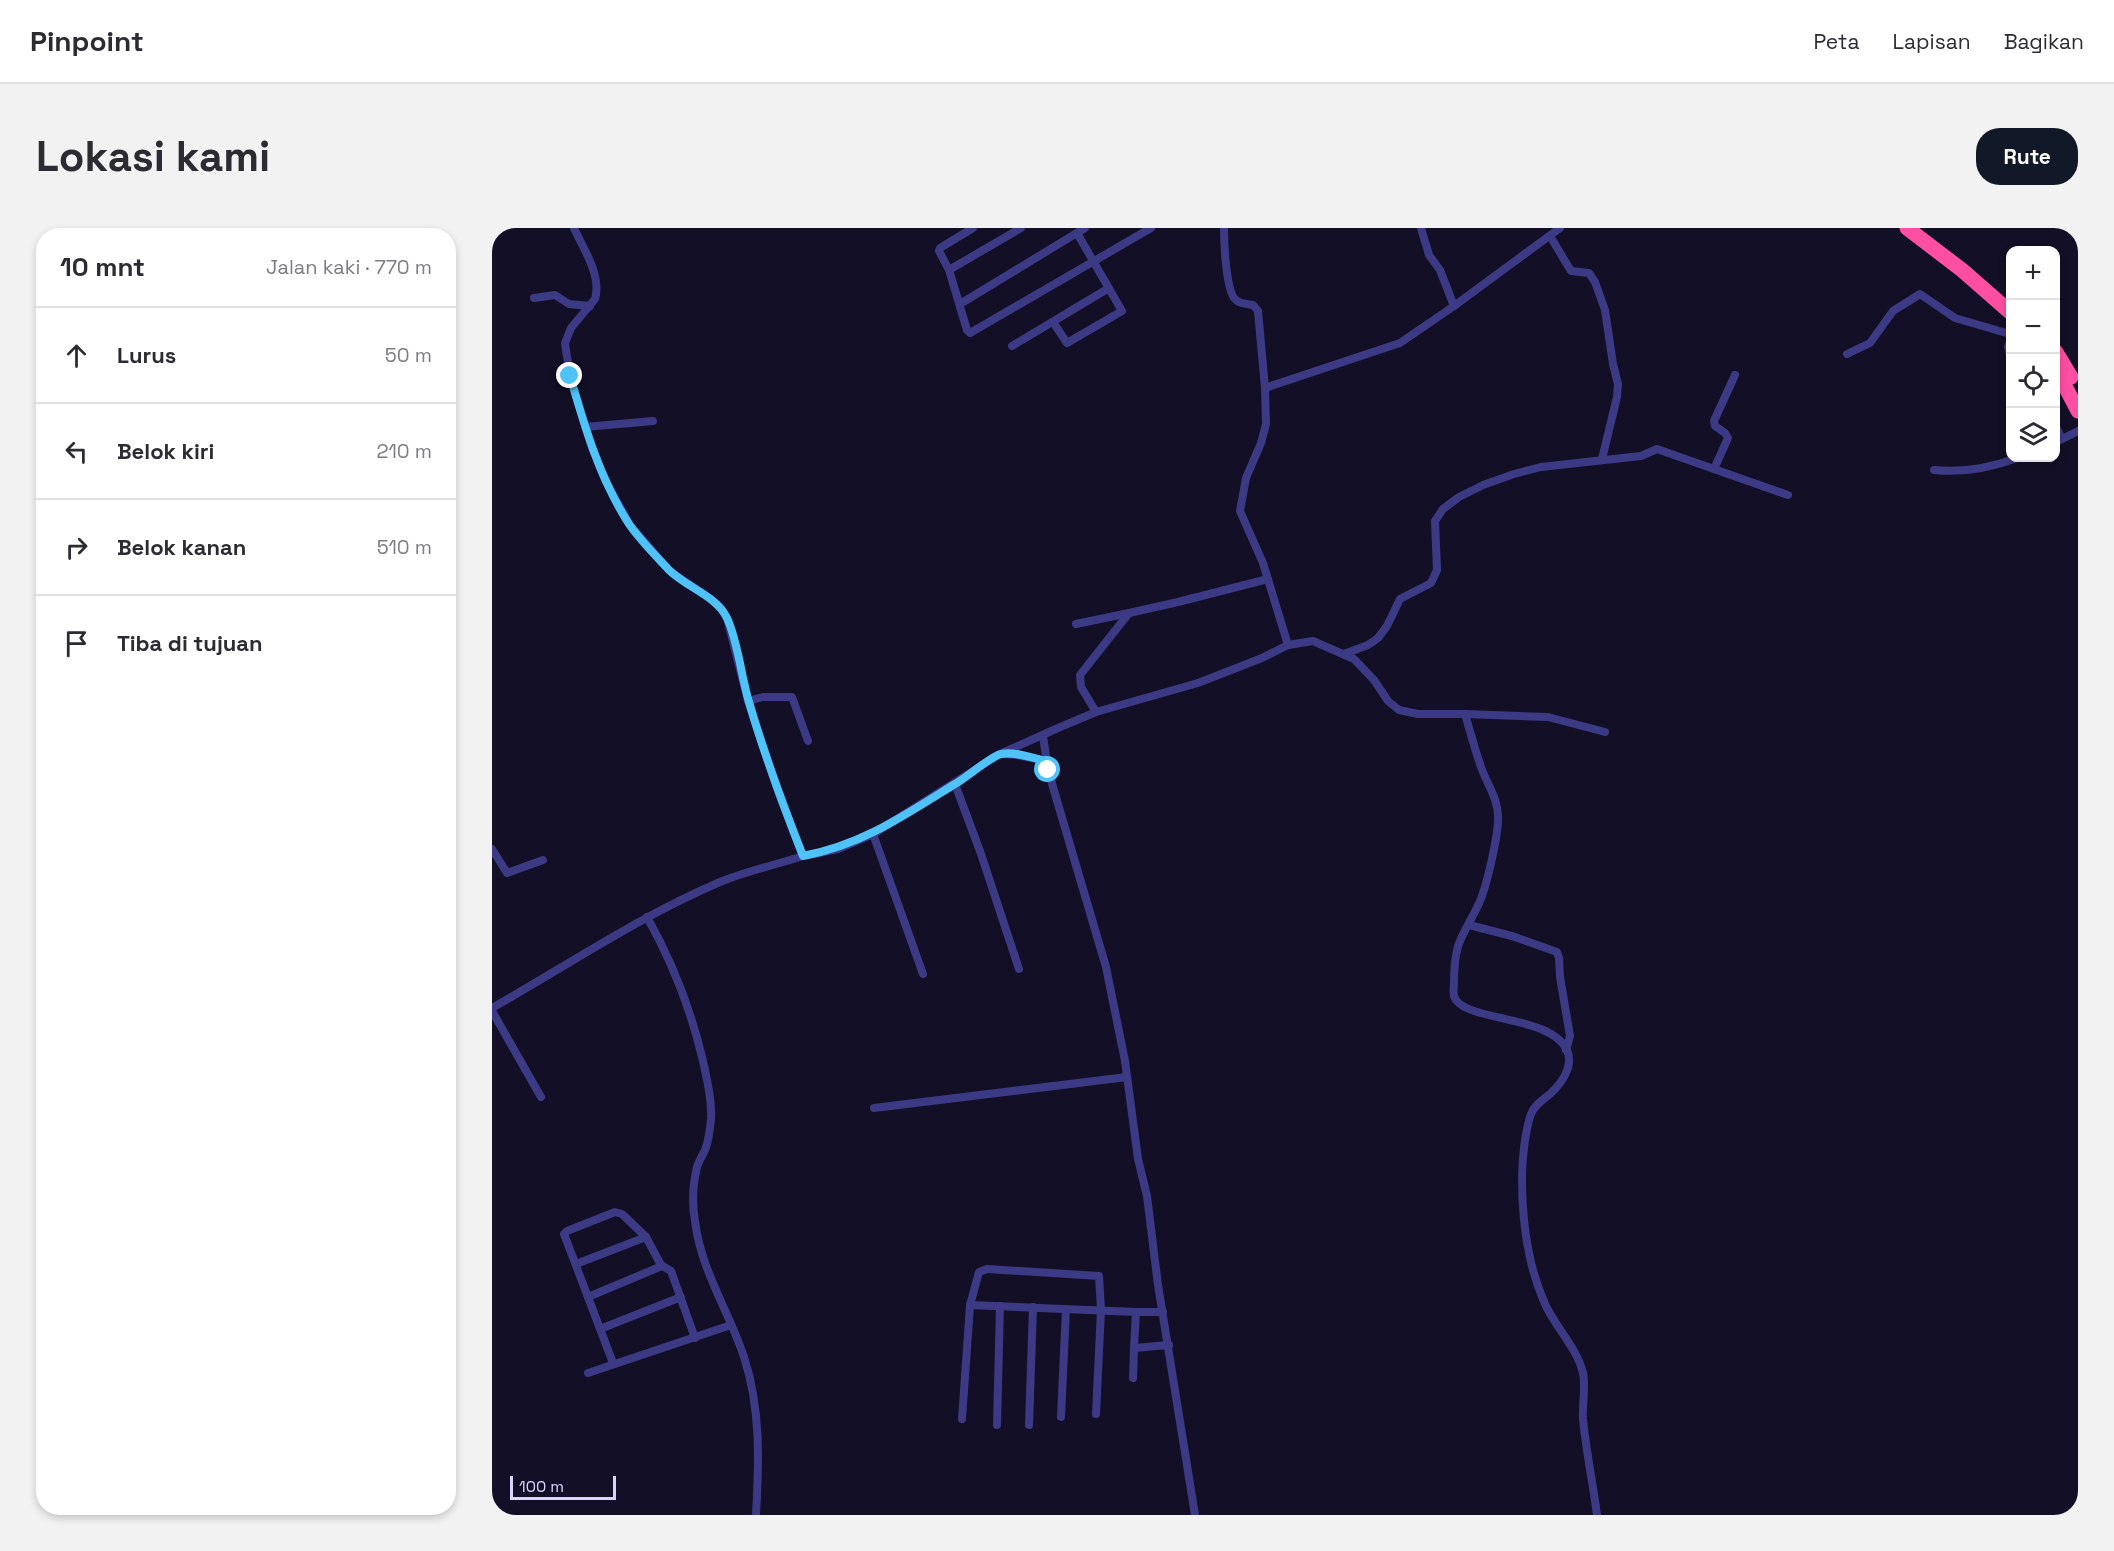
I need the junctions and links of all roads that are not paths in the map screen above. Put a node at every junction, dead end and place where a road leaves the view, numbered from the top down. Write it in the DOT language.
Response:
graph roads {
  1 [pos="574,228"];
  2 [pos="973,228"];
  3 [pos="1021,228"];
  4 [pos="1064,228"];
  5 [pos="1151,228"];
  6 [pos="1224,228"];
  7 [pos="1421,228"];
  8 [pos="1560,228"];
  9 [pos="1907,228"];
  10 [pos="1918,228"];
  11 [pos="1077,233"];
  12 [pos="1550,236"];
  13 [pos="1094,262"];
  14 [pos="949,270"];
  15 [pos="1109,288"];
  16 [pos="2006,296"];
  17 [pos="534,298"];
  18 [pos="960,304"];
  19 [pos="590,306"];
  20 [pos="1454,306"];
  21 [pos="2006,308"];
  22 [pos="1053,322"];
  23 [pos="2006,333"];
  24 [pos="1012,346"];
  25 [pos="1847,354"];
  26 [pos="2056,354"];
  27 [pos="2066,367"];
  28 [pos="1735,375"];
  29 [pos="1265,388"];
  30 [pos="2078,390"];
  31 [pos="2078,411"];
  32 [pos="653,420"];
  33 [pos="585,427"];
  34 [pos="2078,431"];
  35 [pos="2060,440"];
  36 [pos="1602,453"];
  37 [pos="2006,461"];
  38 [pos="1714,469"];
  39 [pos="1935,470"];
  40 [pos="1788,495"];
  41 [pos="1268,579"];
  42 [pos="1129,613"];
  43 [pos="1076,624"];
  44 [pos="1288,645"];
  45 [pos="1344,654"];
  46 [pos="748,701"];
  47 [pos="1096,712"];
  48 [pos="1465,714"];
  49 [pos="1605,732"];
  50 [pos="1043,736"];
  51 [pos="808,741"];
  52 [pos="1000,754"];
  53 [pos="1046,761"];
  54 [pos="955,784"];
  55 [pos="873,834"];
  56 [pos="492,849"];
  57 [pos="803,856"];
  58 [pos="543,860"];
  59 [pos="647,917"];
  60 [pos="1469,925"];
  61 [pos="1019,969"];
  62 [pos="923,974"];
  63 [pos="492,1010"];
  64 [pos="1566,1050"];
  65 [pos="1127,1077"];
  66 [pos="541,1097"];
  67 [pos="874,1108"];
  68 [pos="646,1237"];
  69 [pos="576,1264"];
  70 [pos="662,1266"];
  71 [pos="588,1297"];
  72 [pos="681,1297"];
  73 [pos="970,1305"];
  74 [pos="1000,1306"];
  75 [pos="1033,1307"];
  76 [pos="1066,1309"];
  77 [pos="1101,1310"];
  78 [pos="1136,1312"];
  79 [pos="1164,1312"];
  80 [pos="731,1325"];
  81 [pos="600,1329"];
  82 [pos="695,1338"];
  83 [pos="1169,1345"];
  84 [pos="1134,1348"];
  85 [pos="613,1363"];
  86 [pos="588,1373"];
  87 [pos="1133,1378"];
  88 [pos="1096,1414"];
  89 [pos="1061,1418"];
  90 [pos="962,1419"];
  91 [pos="997,1425"];
  92 [pos="1029,1425"];
  93 [pos="756,1515"];
  94 [pos="1195,1515"];
  95 [pos="1597,1515"];
  1 -- 19 [label="street"];
  2 -- 14 [label="street"];
  3 -- 14 [label="street"];
  4 -- 11 [label="street"];
  5 -- 13 [label="street"];
  6 -- 29 [label="street"];
  7 -- 20 [label="street"];
  8 -- 12 [label="street"];
  9 -- 21 [label="highway"];
  10 -- 16 [label="highway"];
  11 -- 13 [label="street"];
  11 -- 18 [label="street"];
  12 -- 20 [label="street"];
  12 -- 36 [label="street"];
  13 -- 15 [label="street"];
  13 -- 18 [label="street"];
  14 -- 18 [label="street"];
  15 -- 22 [label="street"];
  15 -- 22 [label="street"];
  17 -- 19 [label="street"];
  19 -- 33 [label="street"];
  20 -- 29 [label="street"];
  22 -- 24 [label="street"];
  23 -- 25 [label="street"];
  26 -- 27 [label="highway"];
  27 -- 30 [label="highway"];
  27 -- 31 [label="highway"];
  28 -- 38 [label="street"];
  29 -- 41 [label="street"];
  32 -- 33 [label="street"];
  33 -- 46 [label="street"];
  34 -- 35 [label="street"];
  36 -- 38 [label="street"];
  36 -- 45 [label="street"];
  37 -- 39 [label="street"];
  38 -- 40 [label="street"];
  41 -- 42 [label="street"];
  41 -- 44 [label="street"];
  42 -- 43 [label="street"];
  42 -- 47 [label="street"];
  44 -- 45 [label="street"];
  44 -- 47 [label="street"];
  45 -- 48 [label="street"];
  46 -- 51 [label="street"];
  46 -- 57 [label="street"];
  47 -- 50 [label="street"];
  48 -- 49 [label="street"];
  48 -- 60 [label="street"];
  50 -- 52 [label="street"];
  50 -- 53 [label="street"];
  52 -- 53 [label="street"];
  52 -- 54 [label="street"];
  53 -- 65 [label="street"];
  54 -- 55 [label="street"];
  54 -- 61 [label="street"];
  55 -- 57 [label="street"];
  55 -- 62 [label="street"];
  56 -- 58 [label="street"];
  57 -- 59 [label="street"];
  59 -- 63 [label="street"];
  59 -- 80 [label="street"];
  60 -- 64 [label="street"];
  60 -- 64 [label="street"];
  63 -- 66 [label="street"];
  64 -- 95 [label="street"];
  65 -- 67 [label="street"];
  65 -- 79 [label="street"];
  68 -- 69 [label="street"];
  68 -- 69 [label="street"];
  68 -- 70 [label="street"];
  69 -- 71 [label="street"];
  70 -- 71 [label="street"];
  70 -- 72 [label="street"];
  71 -- 81 [label="street"];
  72 -- 81 [label="street"];
  72 -- 82 [label="street"];
  73 -- 74 [label="street"];
  73 -- 77 [label="street"];
  73 -- 90 [label="street"];
  74 -- 75 [label="street"];
  74 -- 91 [label="street"];
  75 -- 76 [label="street"];
  75 -- 92 [label="street"];
  76 -- 77 [label="street"];
  76 -- 89 [label="street"];
  77 -- 78 [label="street"];
  77 -- 88 [label="street"];
  78 -- 79 [label="street"];
  78 -- 84 [label="street"];
  79 -- 83 [label="street"];
  80 -- 82 [label="street"];
  80 -- 93 [label="street"];
  81 -- 85 [label="street"];
  82 -- 85 [label="street"];
  83 -- 84 [label="street"];
  83 -- 94 [label="street"];
  84 -- 87 [label="street"];
  85 -- 86 [label="street"];
}
